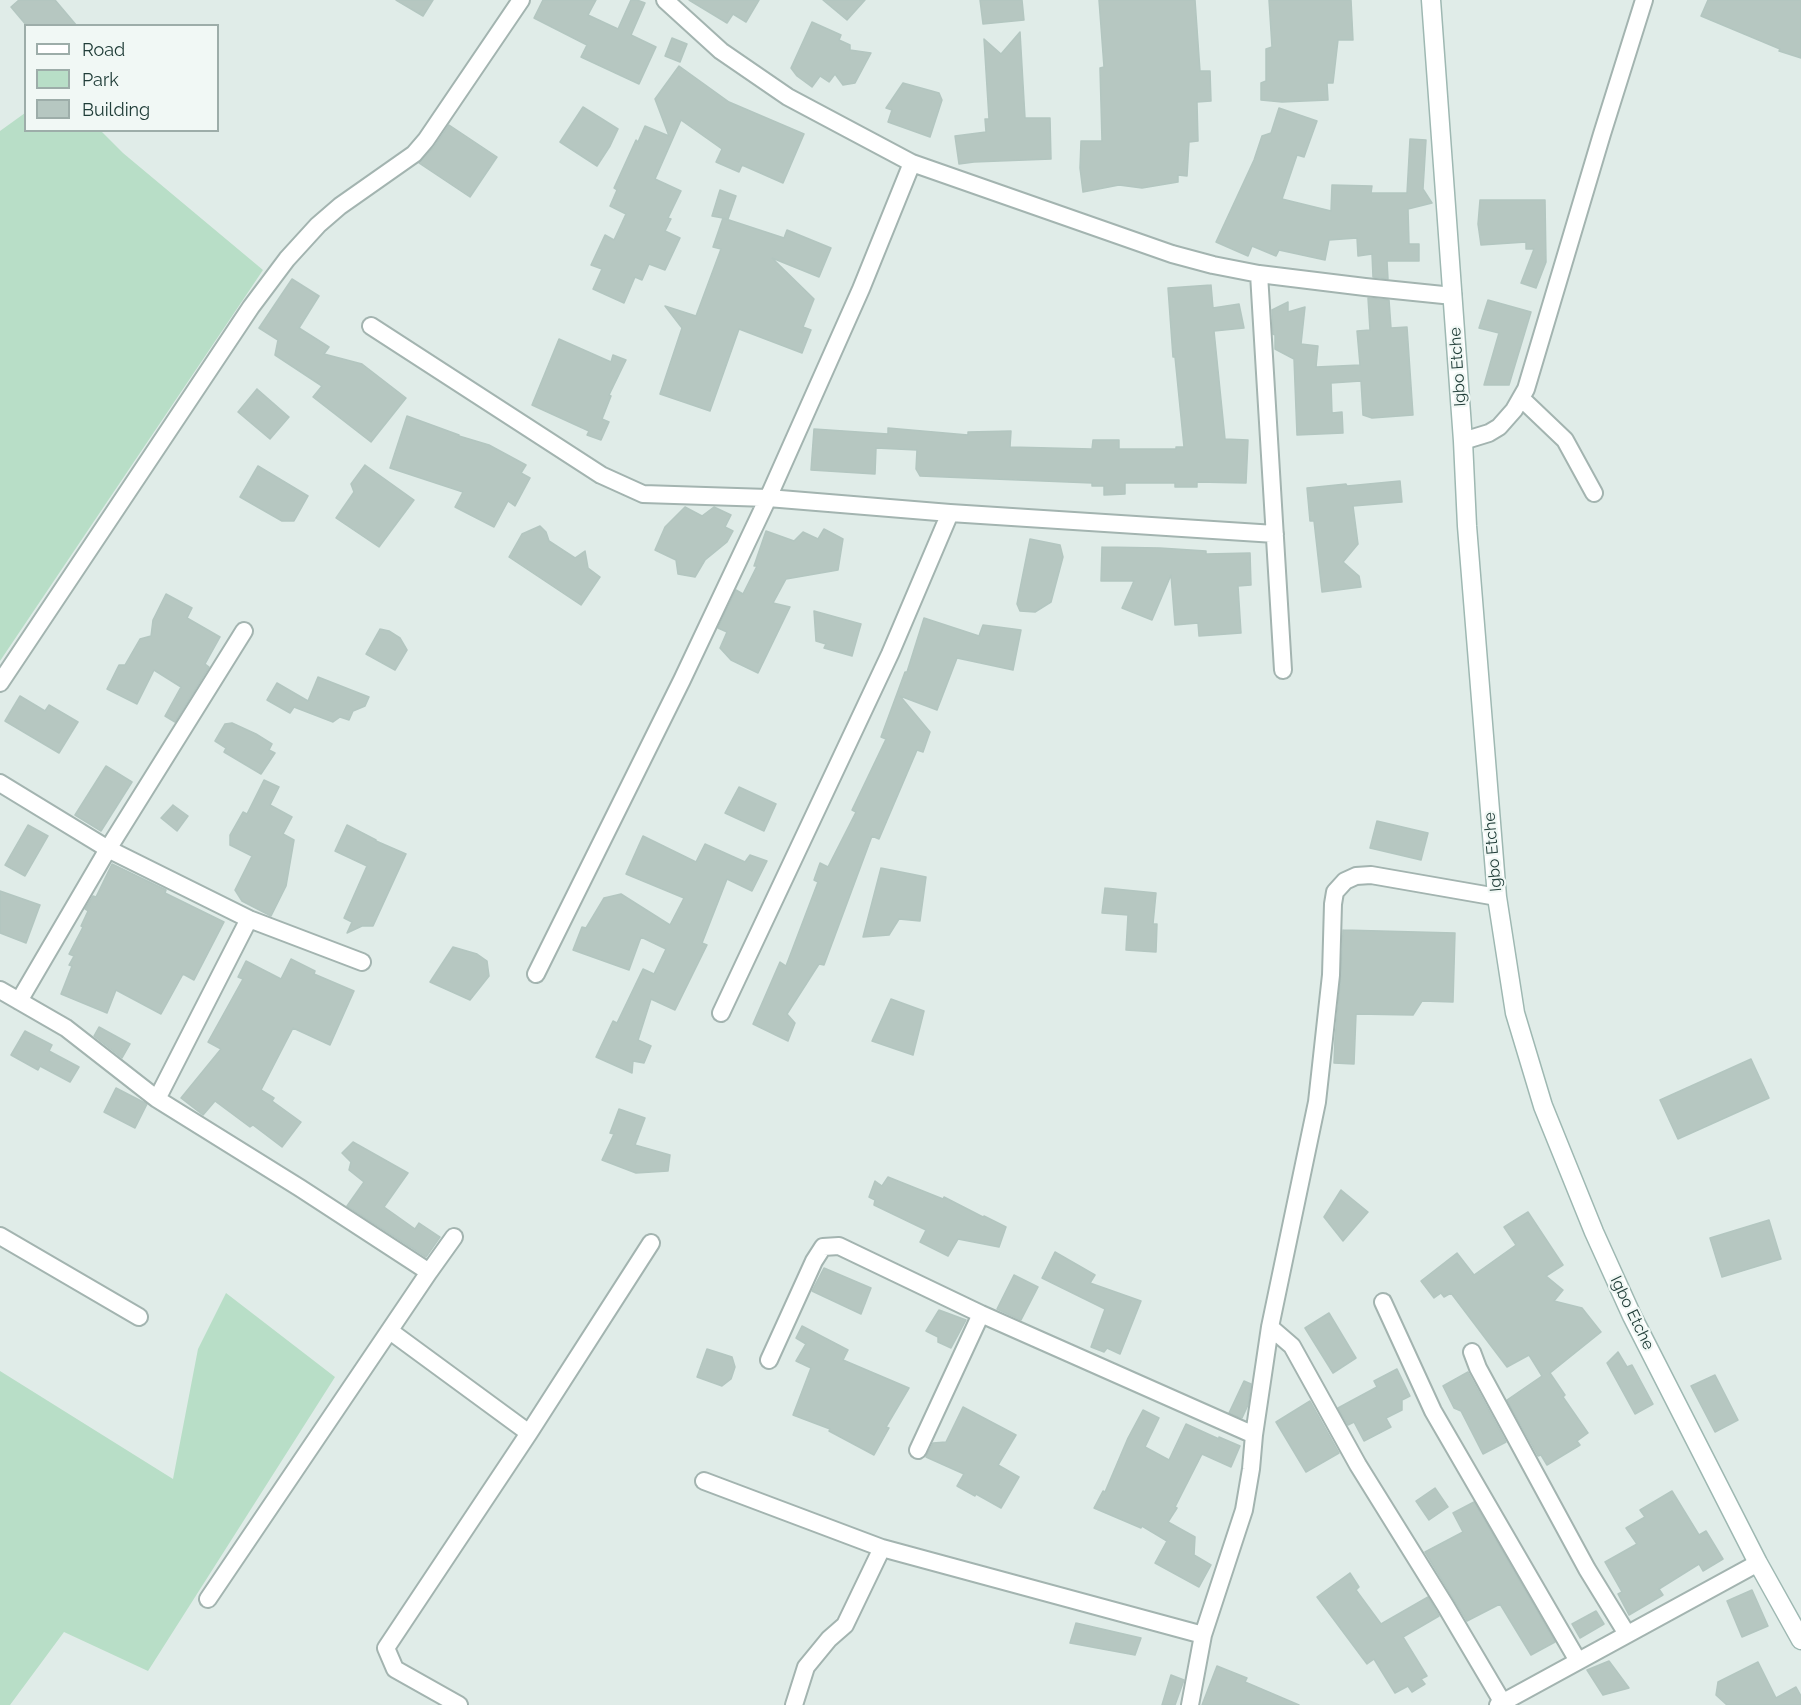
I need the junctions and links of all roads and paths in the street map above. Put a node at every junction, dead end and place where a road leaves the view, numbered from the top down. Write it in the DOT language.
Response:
graph roads {
  1 [pos="521,0"];
  2 [pos="665,0"];
  3 [pos="1431,0"];
  4 [pos="1644,0"];
  5 [pos="912,163"];
  6 [pos="1259,274"];
  7 [pos="1453,296"];
  8 [pos="371,326"];
  9 [pos="1522,399"];
  10 [pos="1463,441"];
  11 [pos="1594,493"];
  12 [pos="768,498"];
  13 [pos="950,513"];
  14 [pos="1275,534"];
  15 [pos="244,631"];
  16 [pos="1283,670"];
  17 [pos="0,683"];
  18 [pos="0,783"];
  19 [pos="108,849"];
  20 [pos="1497,897"];
  21 [pos="249,919"];
  22 [pos="362,962"];
  23 [pos="536,974"];
  24 [pos="0,990"];
  25 [pos="19,1001"];
  26 [pos="721,1013"];
  27 [pos="157,1099"];
  28 [pos="0,1236"];
  29 [pos="454,1237"];
  30 [pos="651,1243"];
  31 [pos="429,1272"];
  32 [pos="1383,1302"];
  33 [pos="981,1314"];
  34 [pos="139,1317"];
  35 [pos="1270,1328"];
  36 [pos="390,1331"];
  37 [pos="1472,1352"];
  38 [pos="769,1360"];
  39 [pos="529,1433"];
  40 [pos="1254,1435"];
  41 [pos="918,1450"];
  42 [pos="704,1481"];
  43 [pos="882,1548"];
  44 [pos="1758,1563"];
  45 [pos="208,1599"];
  46 [pos="1627,1634"];
  47 [pos="1203,1635"];
  48 [pos="1801,1640"];
  49 [pos="1578,1661"];
  50 [pos="1500,1704"];
  51 [pos="459,1705"];
  52 [pos="794,1705"];
  53 [pos="1190,1705"];
  1 -- 17 [label="street"];
  2 -- 5 [label="street"];
  3 -- 7 [label="street, Igbo Etche"];
  4 -- 9 [label="street"];
  5 -- 6 [label="street"];
  5 -- 12 [label="street"];
  6 -- 7 [label="street"];
  6 -- 14 [label="street"];
  7 -- 10 [label="street, Igbo Etche"];
  8 -- 12 [label="street"];
  9 -- 10 [label="street"];
  9 -- 11 [label="street"];
  10 -- 20 [label="street, Igbo Etche"];
  12 -- 13 [label="street"];
  12 -- 23 [label="street"];
  13 -- 14 [label="street"];
  13 -- 26 [label="street"];
  14 -- 16 [label="street"];
  15 -- 19 [label="street"];
  18 -- 19 [label="street"];
  19 -- 21 [label="street"];
  19 -- 25 [label="street"];
  20 -- 35 [label="street"];
  20 -- 44 [label="street, Igbo Etche"];
  21 -- 22 [label="street"];
  21 -- 27 [label="street"];
  24 -- 25 [label="street"];
  25 -- 27 [label="street"];
  27 -- 31 [label="street"];
  28 -- 34 [label="street"];
  29 -- 31 [label="street"];
  30 -- 39 [label="street"];
  31 -- 36 [label="street"];
  32 -- 49 [label="street"];
  33 -- 38 [label="street"];
  33 -- 40 [label="street"];
  33 -- 41 [label="street"];
  35 -- 40 [label="street"];
  35 -- 50 [label="street"];
  36 -- 39 [label="street"];
  36 -- 45 [label="street"];
  37 -- 46 [label="street"];
  39 -- 51 [label="street"];
  40 -- 47 [label="street"];
  42 -- 43 [label="street"];
  43 -- 47 [label="street"];
  43 -- 52 [label="street"];
  44 -- 46 [label="street"];
  44 -- 48 [label="street, Igbo Etche"];
  46 -- 49 [label="street"];
  47 -- 53 [label="street"];
  49 -- 50 [label="street"];
}
